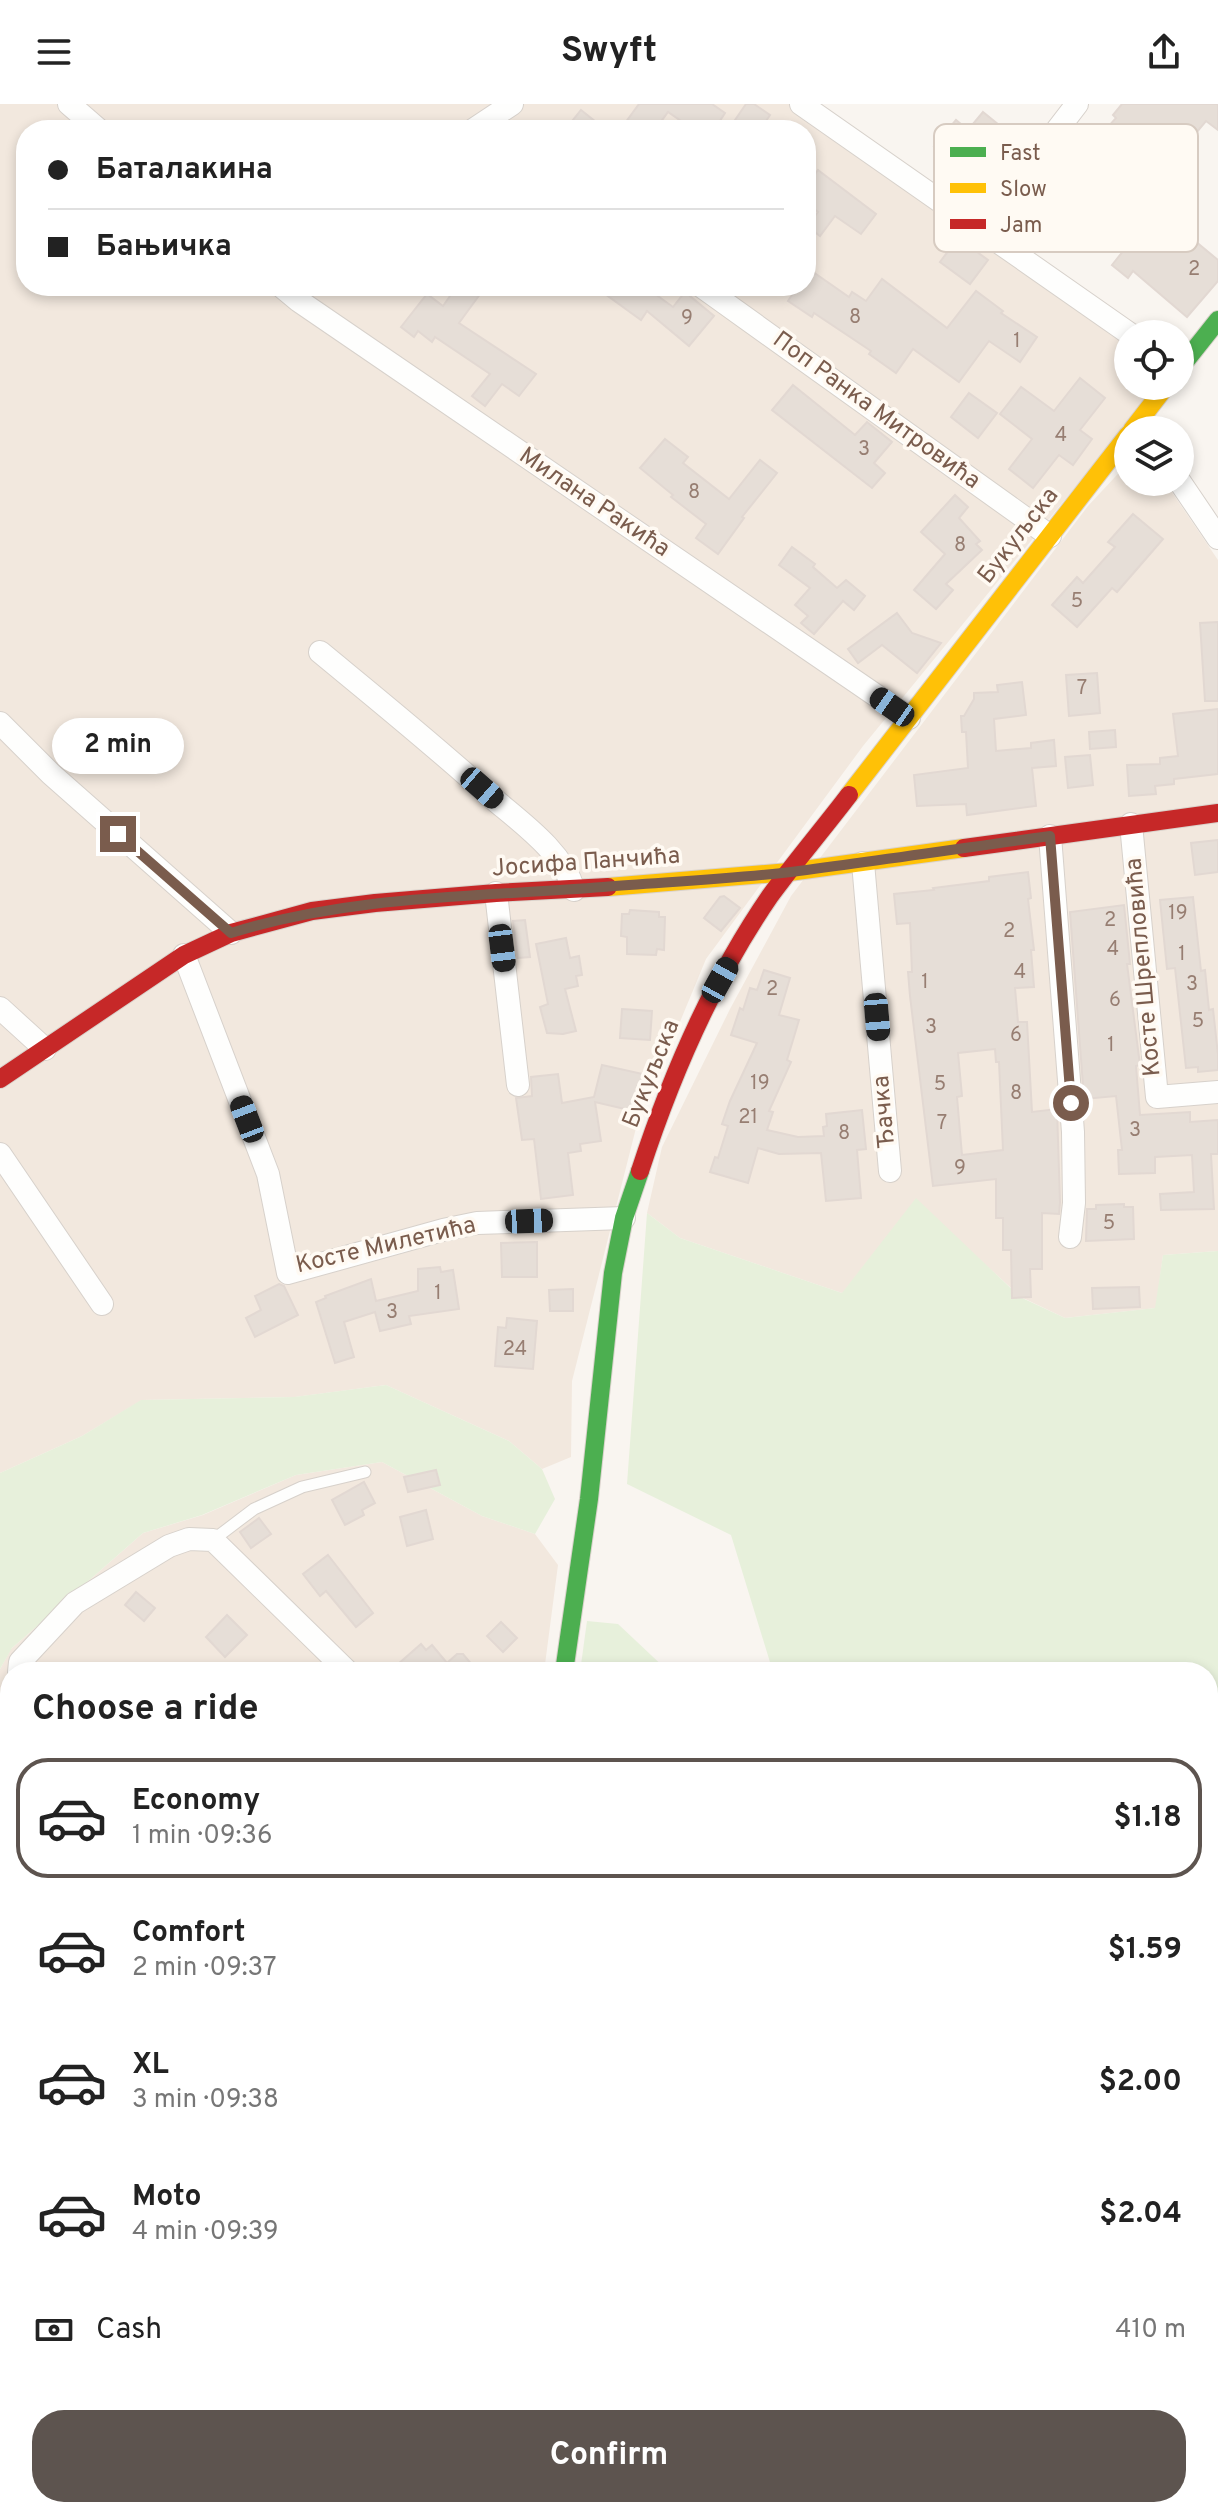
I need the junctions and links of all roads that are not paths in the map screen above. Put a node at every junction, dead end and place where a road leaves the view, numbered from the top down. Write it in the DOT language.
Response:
graph roads {
  1 [pos="69,104"];
  2 [pos="512,104"];
  3 [pos="801,104"];
  4 [pos="1077,104"];
  5 [pos="87,120"];
  6 [pos="491,120"];
  7 [pos="1062,124"];
  8 [pos="934,196"];
  9 [pos="1014,252"];
  10 [pos="309,296"];
  11 [pos="715,296"];
  12 [pos="1218,320"];
  13 [pos="1114,323"];
  14 [pos="1194,350"];
  15 [pos="1114,456"];
  16 [pos="1190,496"];
  17 [pos="1050,536"];
  18 [pos="1218,538"];
  19 [pos="320,652"];
  20 [pos="909,718"];
  21 [pos="0,723"];
  22 [pos="1218,813"];
  23 [pos="1131,824"];
  24 [pos="1050,836"];
  25 [pos="863,863"];
  26 [pos="789,872"];
  27 [pos="574,890"];
  28 [pos="496,893"];
  29 [pos="231,933"];
  30 [pos="184,955"];
  31 [pos="0,1008"];
  32 [pos="45,1049"];
  33 [pos="0,1079"];
  34 [pos="518,1085"];
  35 [pos="1218,1092"];
  36 [pos="0,1154"];
  37 [pos="890,1171"];
  38 [pos="624,1218"];
  39 [pos="1070,1237"];
  40 [pos="102,1304"];
  41 [pos="365,1472"];
  42 [pos="213,1540"];
  43 [pos="20,1662"];
  44 [pos="338,1662"];
  45 [pos="565,1662"];
  1 -- 5 [label="street"];
  2 -- 6 [label="street"];
  3 -- 8 [label="street"];
  4 -- 7 [label="street"];
  9 -- 13 [label="street"];
  10 -- 20 [label="street, Милана Ракића"];
  11 -- 17 [label="street, Поп Ранка Митровића"];
  12 -- 14 [label="main road"];
  15 -- 17 [label="main road, Букуљска"];
  16 -- 18 [label="street"];
  17 -- 20 [label="main road, Букуљска"];
  19 -- 27 [label="street"];
  20 -- 26 [label="main road, Букуљска"];
  21 -- 29 [label="street"];
  22 -- 23 [label="main road, Јосифа Панчића"];
  23 -- 24 [label="main road, Јосифа Панчића"];
  23 -- 35 [label="street, Косте Шрепловића"];
  24 -- 25 [label="main road, Јосифа Панчића"];
  24 -- 39 [label="street"];
  25 -- 26 [label="main road, Јосифа Панчића"];
  25 -- 37 [label="street, Ђачка"];
  26 -- 27 [label="main road, Јосифа Панчића"];
  26 -- 38 [label="main road, Букуљска"];
  27 -- 28 [label="main road, Јосифа Панчића"];
  28 -- 29 [label="main road, Јосифа Панчића"];
  28 -- 34 [label="street"];
  29 -- 30 [label="main road, Јосифа Панчића"];
  30 -- 32 [label="main road, Јосифа Панчића"];
  30 -- 38 [label="street, Косте Милетића"];
  31 -- 32 [label="street"];
  32 -- 33 [label="main road, Јосифа Панчића"];
  36 -- 40 [label="street"];
  38 -- 45 [label="main road, Букуљска"];
  41 -- 42 [label="lane"];
  42 -- 43 [label="street"];
  42 -- 44 [label="street"];
}
